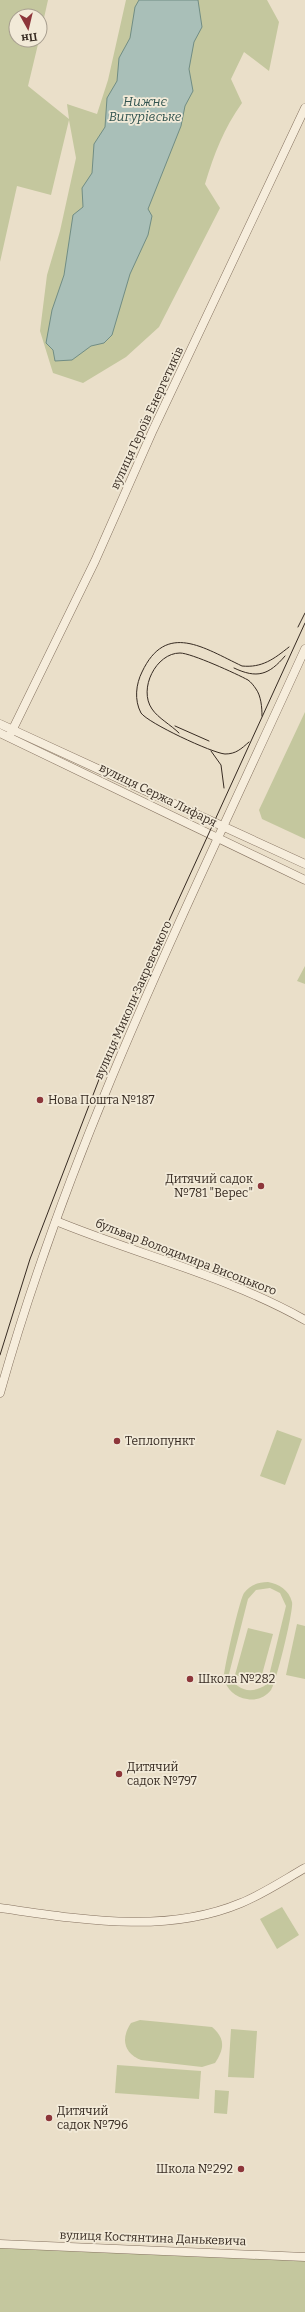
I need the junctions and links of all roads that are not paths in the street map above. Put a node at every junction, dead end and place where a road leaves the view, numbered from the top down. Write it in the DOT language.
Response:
graph roads {
  1 [pos="305,108"];
  2 [pos="305,649"];
  3 [pos="0,724"];
  4 [pos="0,732"];
  5 [pos="11,733"];
  6 [pos="224,826"];
  7 [pos="218,838"];
  8 [pos="305,864"];
  9 [pos="305,880"];
  10 [pos="56,1221"];
  11 [pos="305,1320"];
  12 [pos="0,1393"];
  13 [pos="305,1868"];
  14 [pos="0,1908"];
  15 [pos="0,2244"];
  16 [pos="305,2257"];
  1 -- 5 [label="street, вулиця Героїв Енергетиків"];
  2 -- 6 [label="street, вулиця Миколи Закревського"];
  3 -- 5 [label="street, вулиця Сержа Лифаря"];
  4 -- 5 [label="street, вулиця Сержа Лифаря"];
  5 -- 6 [label="street, вулиця Сержа Лифаря"];
  5 -- 7 [label="street, вулиця Сержа Лифаря"];
  6 -- 7 [label="street, вулиця Миколи Закревського"];
  6 -- 8 [label="street, вулиця Сержа Лифаря"];
  7 -- 9 [label="street, вулиця Сержа Лифаря"];
  7 -- 10 [label="street, вулиця Миколи Закревського"];
  10 -- 11 [label="street, бульвар Володимира Висоцького"];
  10 -- 12 [label="street, вулиця Миколи Закревського"];
  13 -- 14 [label="street"];
  15 -- 16 [label="street, вулиця Костянтина Данькевича"];
}
